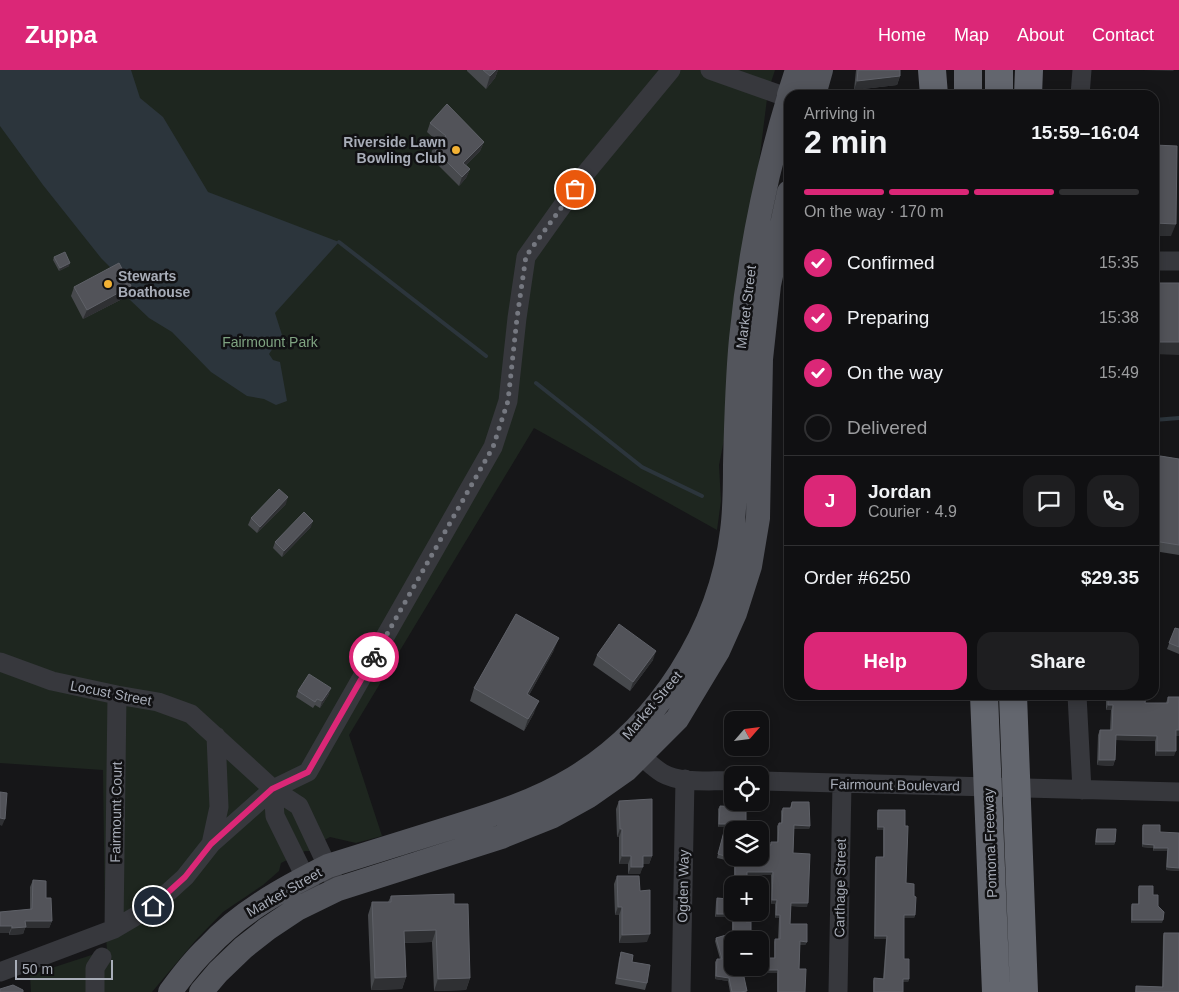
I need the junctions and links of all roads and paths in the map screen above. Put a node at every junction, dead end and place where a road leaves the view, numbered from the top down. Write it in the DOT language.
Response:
graph roads {
  1 [pos="670,70"];
  2 [pos="710,70"];
  3 [pos="796,70"];
  4 [pos="821,70"];
  5 [pos="932,70"];
  6 [pos="968,70"];
  7 [pos="999,70"];
  8 [pos="1029,70"];
  9 [pos="1082,70"];
  10 [pos="791,90"];
  11 [pos="815,90"];
  12 [pos="934,90"];
  13 [pos="968,90"];
  14 [pos="1000,90"];
  15 [pos="1028,90"];
  16 [pos="1080,90"];
  17 [pos="784,95"];
  18 [pos="784,116"];
  19 [pos="784,216"];
  20 [pos="1159,261"];
  21 [pos="1179,261"];
  22 [pos="0,662"];
  23 [pos="117,695"];
  24 [pos="984,700"];
  25 [pos="1013,700"];
  26 [pos="1077,700"];
  27 [pos="216,736"];
  28 [pos="624,740"];
  29 [pos="642,756"];
  30 [pos="685,779"];
  31 [pos="724,781"];
  32 [pos="769,782"];
  33 [pos="842,784"];
  34 [pos="272,789"];
  35 [pos="1082,790"];
  36 [pos="1179,792"];
  37 [pos="211,844"];
  38 [pos="328,866"];
  39 [pos="305,878"];
  40 [pos="338,889"];
  41 [pos="316,899"];
  42 [pos="114,929"];
  43 [pos="102,957"];
  44 [pos="0,972"];
  45 [pos="95,992"];
  46 [pos="170,992"];
  47 [pos="202,992"];
  48 [pos="681,992"];
  49 [pos="838,992"];
  50 [pos="996,992"];
  51 [pos="1024,992"];
  1 -- 34 [label="street"];
  2 -- 17 [label="street"];
  3 -- 10 [label="main road, Market Street"];
  4 -- 11 [label="main road"];
  5 -- 12 [label="highway"];
  6 -- 13 [label="highway"];
  7 -- 14 [label="highway"];
  8 -- 15 [label="highway"];
  9 -- 16 [label="street"];
  18 -- 28 [label="main road, Market Street"];
  19 -- 29 [label="main road, Market Street"];
  20 -- 21 [label="street"];
  22 -- 23 [label="street, Locust Street"];
  23 -- 27 [label="street, Locust Street"];
  23 -- 42 [label="street, Fairmount Court"];
  24 -- 50 [label="highway, Pomona Freeway"];
  25 -- 51 [label="highway, Pomona Freeway"];
  26 -- 35 [label="street"];
  27 -- 34 [label="street, Locust Street"];
  27 -- 37 [label="street"];
  28 -- 29 [label="street"];
  28 -- 38 [label="main road, Market Street"];
  29 -- 30 [label="street"];
  29 -- 40 [label="main road, Market Street"];
  30 -- 31 [label="street"];
  30 -- 48 [label="street, Ogden Way"];
  32 -- 33 [label="street, Fairmount Boulevard"];
  33 -- 35 [label="street, Fairmount Boulevard"];
  33 -- 49 [label="street, Carthage Street"];
  34 -- 37 [label="street"];
  34 -- 38 [label="street"];
  34 -- 39 [label="street"];
  35 -- 36 [label="street, Fairmount Boulevard"];
  37 -- 42 [label="street"];
  38 -- 39 [label="main road, Market Street"];
  38 -- 40 [label="street"];
  39 -- 41 [label="street"];
  39 -- 46 [label="main road, Market Street"];
  40 -- 41 [label="main road, Market Street"];
  41 -- 47 [label="main road, Market Street"];
  42 -- 44 [label="street"];
  43 -- 45 [label="street"];
}
